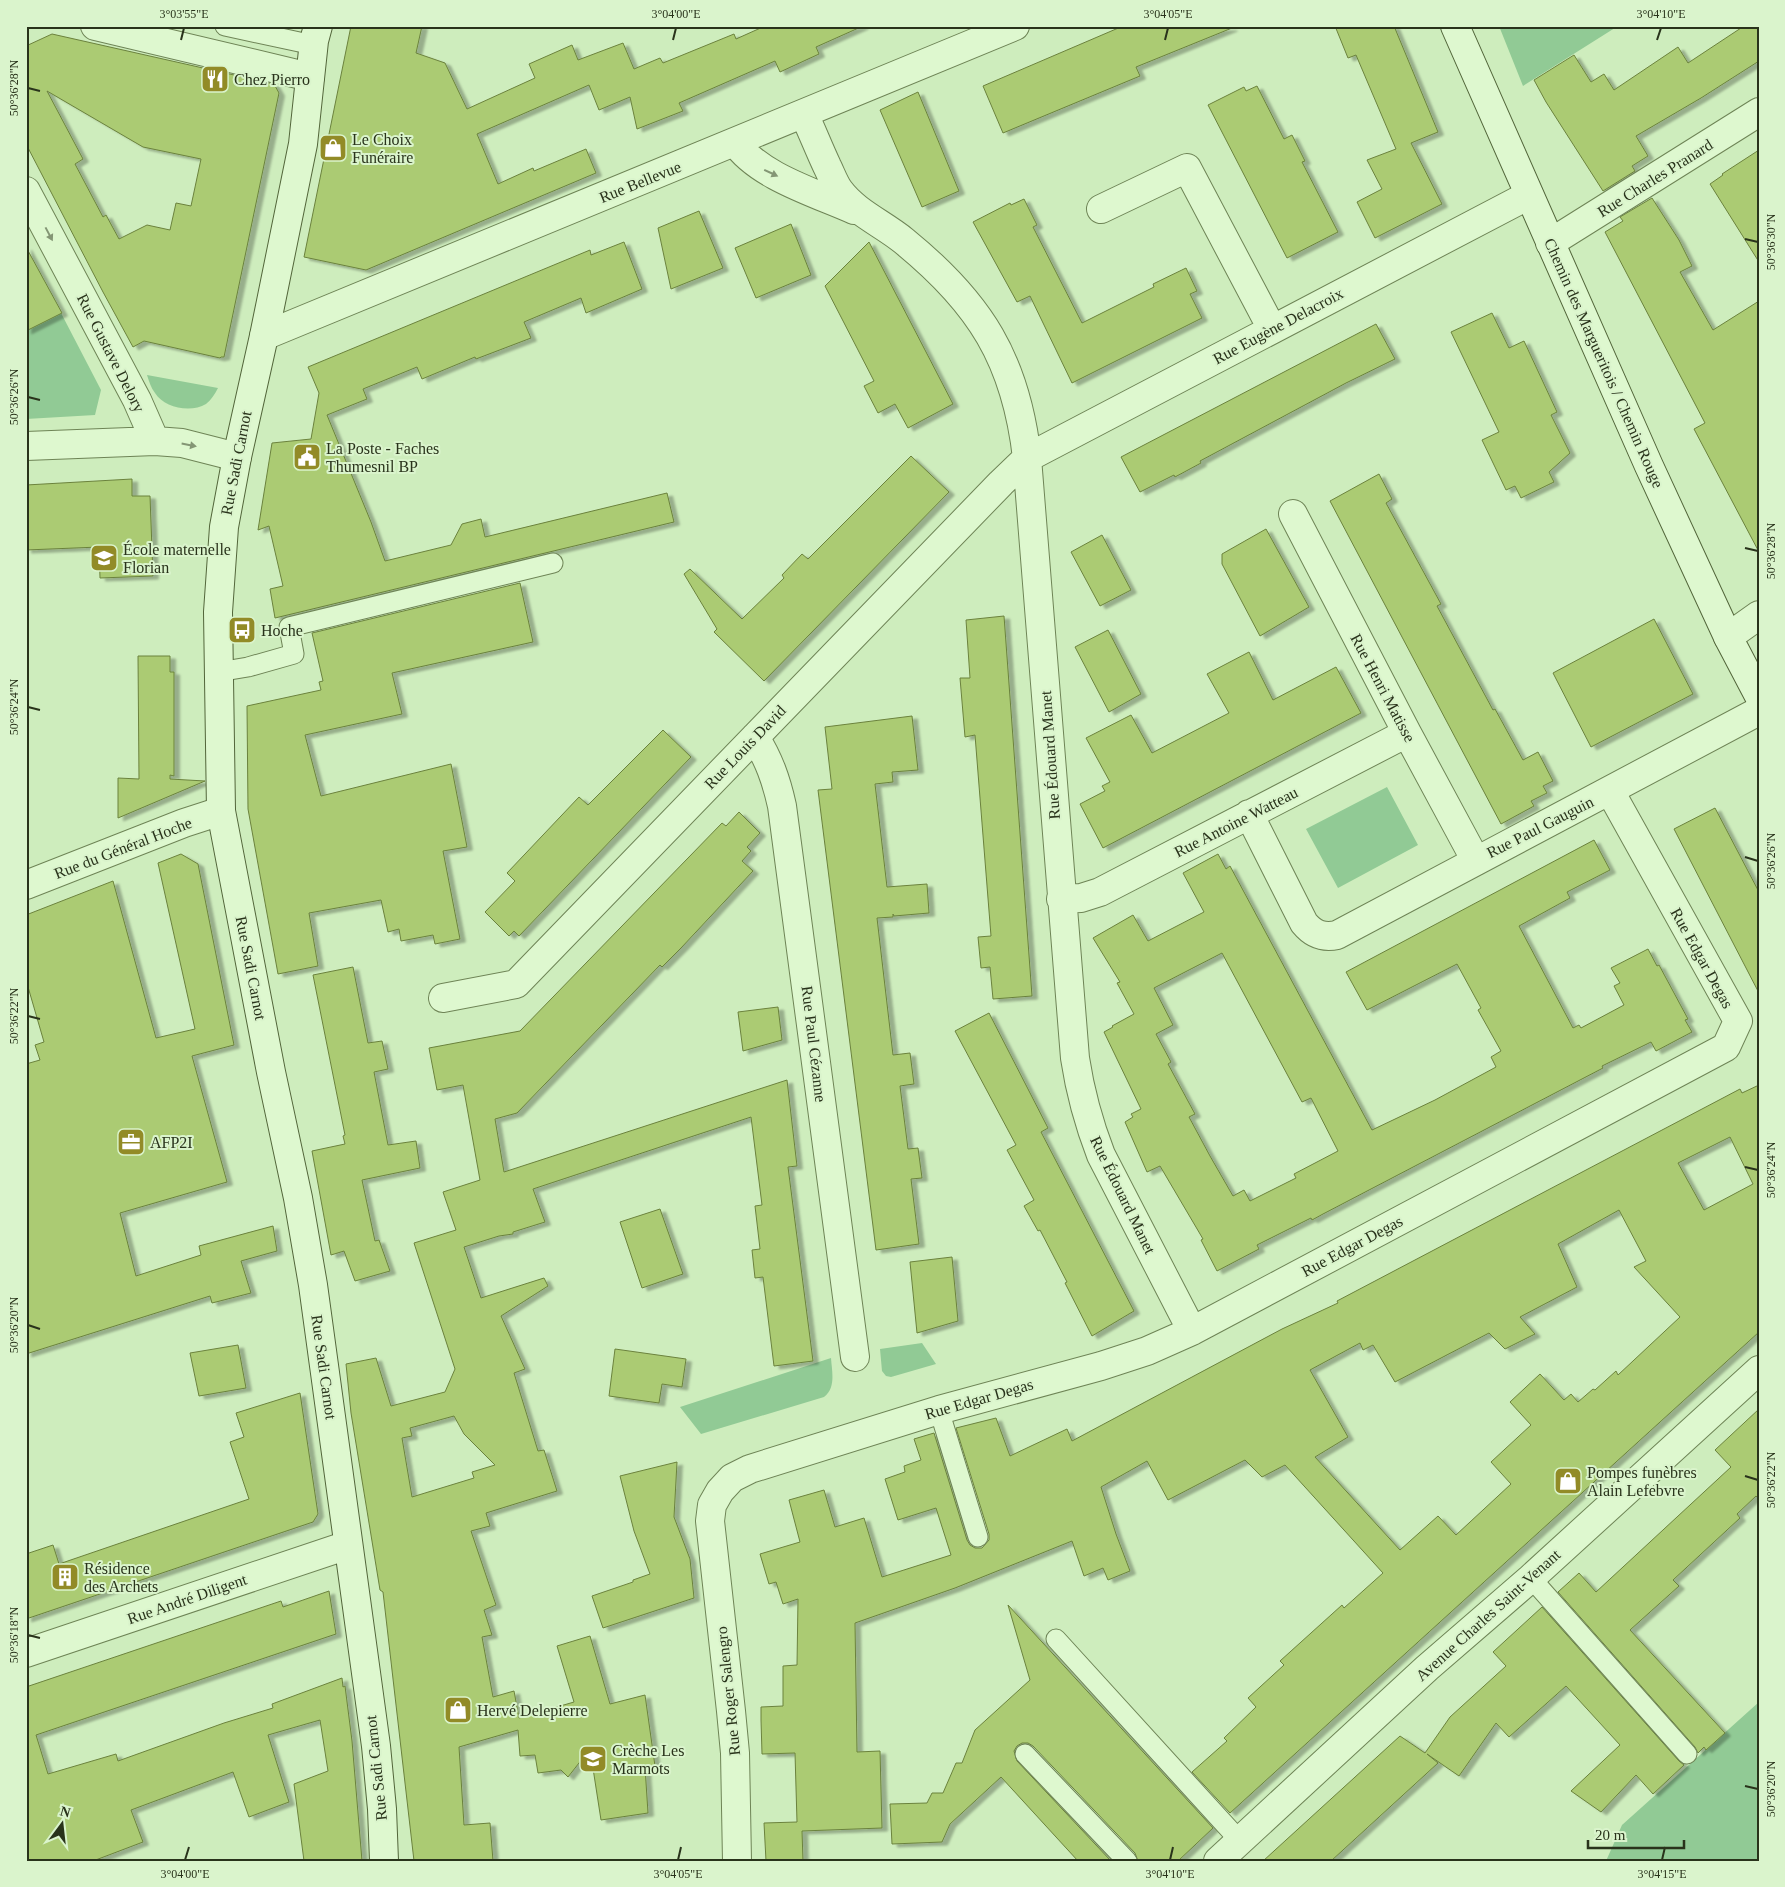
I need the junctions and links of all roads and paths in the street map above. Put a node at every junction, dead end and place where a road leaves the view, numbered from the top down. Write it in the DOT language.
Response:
graph roads {
  1 [pos="95,26"];
  2 [pos="225,26"];
  3 [pos="1015,26"];
  4 [pos="1455,26"];
  5 [pos="250,29"];
  6 [pos="316,34"];
  7 [pos="310,77"];
  8 [pos="1759,112"];
  9 [pos="804,114"];
  10 [pos="734,142"];
  11 [pos="26,191"];
  12 [pos="1529,195"];
  13 [pos="1101,209"];
  14 [pos="864,214"];
  15 [pos="1550,243"];
  16 [pos="1272,329"];
  17 [pos="264,336"];
  18 [pos="155,441"];
  19 [pos="26,446"];
  20 [pos="236,457"];
  21 [pos="1027,458"];
  22 [pos="1293,514"];
  23 [pos="553,563"];
  24 [pos="1759,615"];
  25 [pos="1728,637"];
  26 [pos="218,672"];
  27 [pos="1759,696"];
  28 [pos="1759,711"];
  29 [pos="1406,733"];
  30 [pos="755,737"];
  31 [pos="1610,791"];
  32 [pos="221,811"];
  33 [pos="1250,814"];
  34 [pos="1476,860"];
  35 [pos="26,885"];
  36 [pos="1061,899"];
  37 [pos="443,998"];
  38 [pos="1192,1332"];
  39 [pos="855,1357"];
  40 [pos="1759,1370"];
  41 [pos="939,1410"];
  42 [pos="710,1521"];
  43 [pos="978,1536"];
  44 [pos="348,1545"];
  45 [pos="1531,1578"];
  46 [pos="1056,1639"];
  47 [pos="26,1653"];
  48 [pos="1026,1754"];
  49 [pos="1688,1754"];
  50 [pos="1226,1855"];
  51 [pos="384,1861"];
  52 [pos="737,1861"];
  53 [pos="1127,1861"];
  1 -- 7 [label="street"];
  2 -- 5 [label="lane"];
  3 -- 9 [label="street, Rue Bellevue"];
  4 -- 12 [label="street, Chemin des Margueritois / Chemin Rouge"];
  5 -- 6 [label="lane"];
  6 -- 7 [label="street, Rue Sadi Carnot"];
  7 -- 17 [label="street, Rue Sadi Carnot"];
  8 -- 15 [label="street, Rue Charles Pranard"];
  9 -- 10 [label="street, Rue Bellevue"];
  9 -- 14 [label="street, Rue Édouard Manet"];
  10 -- 14 [label="street, Rue Édouard Manet, one-way"];
  10 -- 17 [label="street, Rue Bellevue"];
  11 -- 18 [label="street, Rue Gustave Delory, one-way"];
  12 -- 15 [label="street, Chemin des Margueritois / Chemin Rouge"];
  12 -- 16 [label="street, Rue Eugène Delacroix"];
  13 -- 16 [label="street"];
  14 -- 21 [label="street, Rue Édouard Manet"];
  15 -- 25 [label="street, Chemin des Margueritois / Chemin Rouge"];
  16 -- 21 [label="street, Rue Eugène Delacroix"];
  17 -- 20 [label="street, Rue Sadi Carnot"];
  18 -- 19 [label="street"];
  18 -- 20 [label="street, one-way"];
  20 -- 26 [label="street, Rue Sadi Carnot"];
  21 -- 30 [label="street, Rue Louis David"];
  21 -- 36 [label="street, Rue Édouard Manet"];
  22 -- 29 [label="street, Rue Henri Matisse"];
  23 -- 26 [label="lane"];
  24 -- 25 [label="street"];
  25 -- 27 [label="street, Chemin des Margueritois / Chemin Rouge"];
  26 -- 32 [label="street, Rue Sadi Carnot"];
  28 -- 31 [label="street, Rue Paul Gauguin"];
  29 -- 33 [label="street, Rue Antoine Watteau"];
  29 -- 34 [label="street, Rue Henri Matisse"];
  30 -- 37 [label="street, Rue Louis David"];
  30 -- 39 [label="street, Rue Paul Cézanne"];
  31 -- 34 [label="street, Rue Paul Gauguin"];
  31 -- 38 [label="street, Rue Edgar Degas"];
  32 -- 35 [label="street, Rue du Général Hoche"];
  32 -- 44 [label="street, Rue Sadi Carnot"];
  33 -- 34 [label="street, Rue Paul Gauguin"];
  33 -- 36 [label="street, Rue Antoine Watteau"];
  36 -- 38 [label="street, Rue Édouard Manet"];
  38 -- 41 [label="street, Rue Edgar Degas"];
  40 -- 45 [label="street, Avenue Charles Saint-Venant"];
  41 -- 42 [label="street, Rue Edgar Degas"];
  41 -- 43 [label="lane"];
  42 -- 52 [label="street, Rue Roger Salengro"];
  44 -- 47 [label="street, Rue André Diligent"];
  44 -- 51 [label="street, Rue Sadi Carnot"];
  45 -- 49 [label="lane"];
  45 -- 50 [label="street, Avenue Charles Saint-Venant"];
  46 -- 50 [label="lane"];
  48 -- 53 [label="lane"];
}
